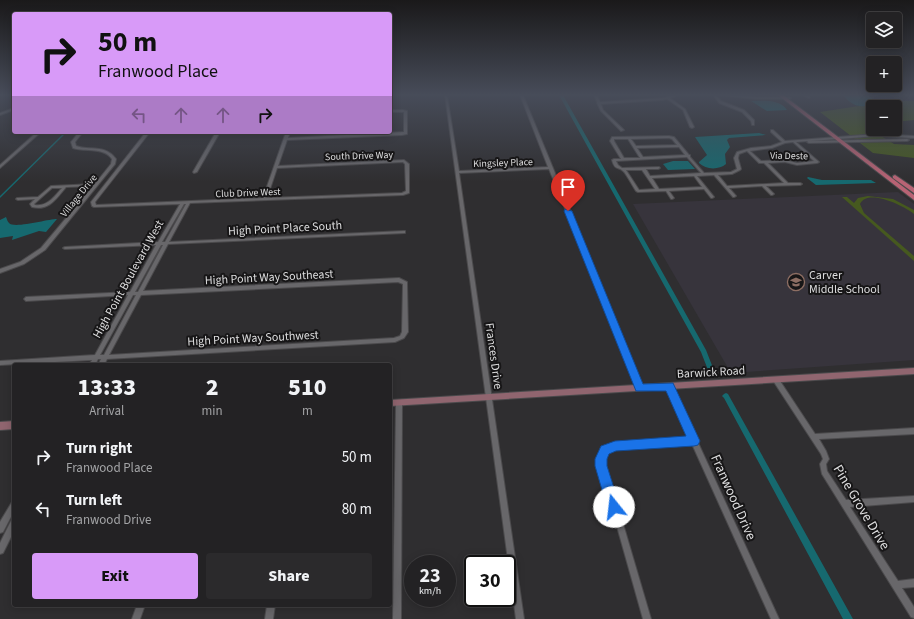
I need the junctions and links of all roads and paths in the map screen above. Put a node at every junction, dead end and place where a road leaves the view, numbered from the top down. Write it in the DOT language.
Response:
graph roads {
  1 [pos="406,124"];
  2 [pos="450,124"];
  3 [pos="532,124"];
  4 [pos="615,124"];
  5 [pos="691,124"];
  6 [pos="818,124"];
  7 [pos="821,124"];
  8 [pos="692,127"];
  9 [pos="622,130"];
  10 [pos="772,131"];
  11 [pos="37,134"];
  12 [pos="80,134"];
  13 [pos="146,134"];
  14 [pos="217,134"];
  15 [pos="287,134"];
  16 [pos="286,138"];
  17 [pos="629,138"];
  18 [pos="835,138"];
  19 [pos="842,139"];
  20 [pos="914,139"];
  21 [pos="795,141"];
  22 [pos="848,141"];
  23 [pos="784,142"];
  24 [pos="680,146"];
  25 [pos="635,147"];
  26 [pos="747,150"];
  27 [pos="689,156"];
  28 [pos="642,158"];
  29 [pos="623,159"];
  30 [pos="765,162"];
  31 [pos="0,167"];
  32 [pos="276,167"];
  33 [pos="550,168"];
  34 [pos="643,168"];
  35 [pos="658,168"];
  36 [pos="624,169"];
  37 [pos="195,172"];
  38 [pos="457,172"];
  39 [pos="703,174"];
  40 [pos="716,174"];
  41 [pos="695,175"];
  42 [pos="650,177"];
  43 [pos="96,184"];
  44 [pos="787,184"];
  45 [pos="800,184"];
  46 [pos="65,186"];
  47 [pos="764,186"];
  48 [pos="726,187"];
  49 [pos="705,188"];
  50 [pos="658,190"];
  51 [pos="667,190"];
  52 [pos="914,191"];
  53 [pos="403,194"];
  54 [pos="772,194"];
  55 [pos="734,196"];
  56 [pos="712,197"];
  57 [pos="39,198"];
  58 [pos="672,198"];
  59 [pos="914,198"];
  60 [pos="18,199"];
  61 [pos="265,200"];
  62 [pos="182,203"];
  63 [pos="188,203"];
  64 [pos="404,232"];
  65 [pos="166,243"];
  66 [pos="159,244"];
  67 [pos="66,248"];
  68 [pos="0,271"];
  69 [pos="131,293"];
  70 [pos="140,293"];
  71 [pos="26,299"];
  72 [pos="402,337"];
  73 [pos="96,357"];
  74 [pos="105,357"];
  75 [pos="0,363"];
  76 [pos="93,363"];
  77 [pos="102,363"];
  78 [pos="914,371"];
  79 [pos="776,380"];
  80 [pos="669,386"];
  81 [pos="640,388"];
  82 [pos="489,397"];
  83 [pos="394,403"];
  84 [pos="12,425"];
  85 [pos="0,426"];
  86 [pos="914,431"];
  87 [pos="813,437"];
  88 [pos="694,441"];
  89 [pos="914,499"];
  90 [pos="844,504"];
  91 [pos="12,508"];
  92 [pos="12,528"];
  93 [pos="0,529"];
  94 [pos="0,550"];
  95 [pos="914,583"];
  96 [pos="896,585"];
  97 [pos="140,607"];
  98 [pos="271,607"];
  99 [pos="914,614"];
  100 [pos="136,619"];
  101 [pos="269,619"];
  102 [pos="397,619"];
  103 [pos="520,619"];
  104 [pos="647,619"];
  105 [pos="775,619"];
  1 -- 16 [label="street"];
  2 -- 38 [label="street, Frances Drive"];
  3 -- 33 [label="street"];
  4 -- 9 [label="street"];
  5 -- 8 [label="street"];
  6 -- 18 [label="main road"];
  7 -- 19 [label="main road"];
  10 -- 23 [label="street, Via Deste"];
  11 -- 31 [label="street"];
  12 -- 43 [label="street, Village Drive"];
  13 -- 62 [label="street, Club Drive West"];
  14 -- 37 [label="street"];
  15 -- 16 [label="street"];
  16 -- 32 [label="street"];
  17 -- 24 [label="street"];
  17 -- 25 [label="street"];
  17 -- 29 [label="street"];
  18 -- 19 [label="main road"];
  18 -- 21 [label="street, Via Deste"];
  19 -- 20 [label="street, Via Deste"];
  19 -- 21 [label="street, Via Deste"];
  19 -- 22 [label="main road"];
  19 -- 59 [label="main road"];
  20 -- 22 [label="street"];
  21 -- 23 [label="street, Via Deste"];
  21 -- 30 [label="street, Via Deste"];
  22 -- 52 [label="main road"];
  23 -- 26 [label="street, Via Deste"];
  24 -- 25 [label="street"];
  24 -- 27 [label="street"];
  25 -- 28 [label="street"];
  26 -- 30 [label="street"];
  26 -- 40 [label="street"];
  27 -- 28 [label="street"];
  27 -- 39 [label="street"];
  28 -- 29 [label="street"];
  29 -- 36 [label="street"];
  30 -- 44 [label="street, Via Deste"];
  32 -- 53 [label="street, South Drive Way"];
  32 -- 61 [label="street"];
  33 -- 38 [label="street, Kingsley Place"];
  33 -- 81 [label="street"];
  34 -- 35 [label="street"];
  34 -- 36 [label="street"];
  34 -- 42 [label="street"];
  36 -- 50 [label="street"];
  38 -- 82 [label="street, Frances Drive"];
  39 -- 40 [label="street"];
  39 -- 41 [label="street"];
  40 -- 48 [label="street"];
  41 -- 42 [label="street"];
  41 -- 49 [label="street"];
  42 -- 50 [label="street"];
  43 -- 46 [label="street"];
  43 -- 68 [label="street, Village Drive"];
  44 -- 45 [label="street"];
  44 -- 47 [label="street"];
  46 -- 57 [label="street"];
  46 -- 57 [label="street"];
  47 -- 48 [label="street"];
  47 -- 54 [label="street"];
  48 -- 55 [label="street"];
  49 -- 51 [label="street"];
  49 -- 56 [label="street"];
  50 -- 51 [label="street"];
  51 -- 58 [label="street"];
  53 -- 61 [label="street, Club Drive West"];
  57 -- 60 [label="street"];
  61 -- 63 [label="street, Club Drive West"];
  62 -- 63 [label="street, Club Drive West"];
  62 -- 66 [label="street, High Point Boulevard West"];
  63 -- 65 [label="street, High Point Boulevard West"];
  64 -- 65 [label="street, High Point Place South"];
  65 -- 66 [label="street, High Point Place South"];
  65 -- 70 [label="street, High Point Boulevard West"];
  66 -- 67 [label="street, High Point Place South"];
  66 -- 69 [label="street, High Point Boulevard West"];
  69 -- 70 [label="street, High Point Way Southeast"];
  69 -- 71 [label="street, High Point Way Southeast"];
  69 -- 73 [label="street, High Point Boulevard West"];
  70 -- 72 [label="street, High Point Way Southeast"];
  70 -- 74 [label="street, High Point Boulevard West"];
  72 -- 74 [label="street, High Point Way Southwest"];
  73 -- 74 [label="street, High Point Way Southwest"];
  73 -- 75 [label="street, High Point Way Southwest"];
  73 -- 76 [label="street, High Point Boulevard West"];
  74 -- 77 [label="street, High Point Boulevard West"];
  78 -- 79 [label="street, Barwick Road"];
  79 -- 80 [label="street, Barwick Road"];
  79 -- 87 [label="street, Pine Grove Drive"];
  80 -- 81 [label="street, Barwick Road"];
  80 -- 88 [label="street, Franwood Drive"];
  81 -- 82 [label="street, Barwick Road"];
  82 -- 83 [label="street, Barwick Road"];
  82 -- 103 [label="street, Frances Drive"];
  83 -- 102 [label="street"];
  84 -- 85 [label="street"];
  86 -- 87 [label="street"];
  87 -- 90 [label="street, Pine Grove Drive"];
  88 -- 104 [label="street"];
  88 -- 105 [label="street, Franwood Drive"];
  89 -- 90 [label="street"];
  90 -- 96 [label="street, Pine Grove Drive"];
  91 -- 93 [label="street"];
  92 -- 94 [label="street"];
  95 -- 96 [label="street"];
  96 -- 99 [label="street, Pine Grove Drive"];
  97 -- 100 [label="street"];
  98 -- 101 [label="street"];
}
